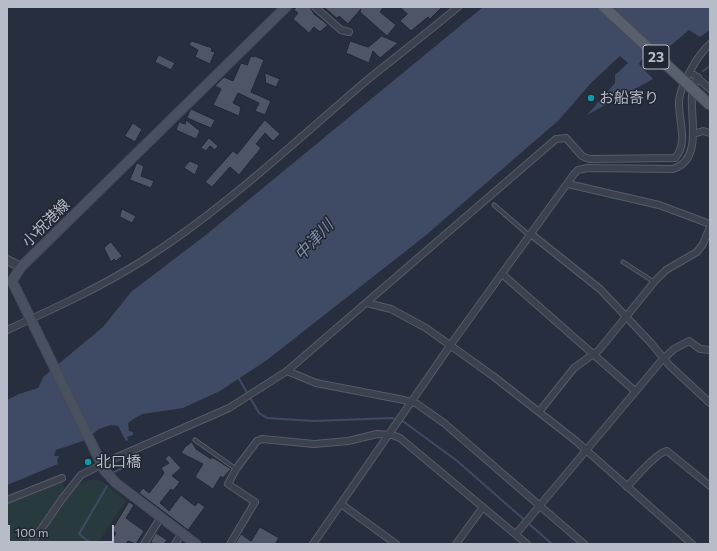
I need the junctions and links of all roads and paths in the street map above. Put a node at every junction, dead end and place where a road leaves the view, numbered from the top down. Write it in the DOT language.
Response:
graph roads {
  1 [pos="286,7"];
  2 [pos="315,7"];
  3 [pos="458,7"];
  4 [pos="604,7"];
  5 [pos="349,32"];
  6 [pos="710,44"];
  7 [pos="690,72"];
  8 [pos="698,77"];
  9 [pos="710,89"];
  10 [pos="710,105"];
  11 [pos="710,133"];
  12 [pos="693,134"];
  13 [pos="568,184"];
  14 [pos="494,205"];
  15 [pos="710,225"];
  16 [pos="530,235"];
  17 [pos="708,238"];
  18 [pos="7,260"];
  19 [pos="623,262"];
  20 [pos="21,267"];
  21 [pos="502,274"];
  22 [pos="654,282"];
  23 [pos="10,283"];
  24 [pos="367,303"];
  25 [pos="626,317"];
  26 [pos="32,321"];
  27 [pos="7,330"];
  28 [pos="451,345"];
  29 [pos="710,350"];
  30 [pos="594,355"];
  31 [pos="663,359"];
  32 [pos="286,371"];
  33 [pos="635,391"];
  34 [pos="412,402"];
  35 [pos="710,403"];
  36 [pos="539,412"];
  37 [pos="389,435"];
  38 [pos="195,440"];
  39 [pos="586,451"];
  40 [pos="102,464"];
  41 [pos="236,469"];
  42 [pos="62,478"];
  43 [pos="710,486"];
  44 [pos="627,488"];
  45 [pos="7,500"];
  46 [pos="341,504"];
  47 [pos="540,506"];
  48 [pos="483,507"];
  49 [pos="162,516"];
  50 [pos="182,533"];
  51 [pos="516,534"];
  52 [pos="32,544"];
  53 [pos="144,544"];
  54 [pos="175,544"];
  55 [pos="196,544"];
  56 [pos="230,544"];
  57 [pos="313,544"];
  58 [pos="396,544"];
  59 [pos="456,544"];
  60 [pos="527,544"];
  61 [pos="584,544"];
  62 [pos="692,544"];
  1 -- 20 [label="main road, 小祝港線"];
  2 -- 5 [label="street"];
  3 -- 26 [label="street"];
  4 -- 10 [label="main road, 23, bridge"];
  6 -- 7 [label="street"];
  7 -- 8 [label="street"];
  7 -- 24 [label="street"];
  8 -- 9 [label="street"];
  8 -- 12 [label="street"];
  11 -- 12 [label="street"];
  12 -- 13 [label="street"];
  13 -- 15 [label="street"];
  13 -- 16 [label="street"];
  14 -- 16 [label="lane"];
  15 -- 17 [label="street"];
  16 -- 21 [label="street"];
  16 -- 25 [label="street"];
  17 -- 22 [label="street"];
  18 -- 20 [label="street"];
  19 -- 22 [label="lane"];
  20 -- 23 [label="main road, 小祝港線"];
  21 -- 28 [label="street"];
  21 -- 30 [label="street"];
  22 -- 25 [label="street"];
  23 -- 26 [label="main road, 小祝港線"];
  24 -- 28 [label="street"];
  24 -- 32 [label="street"];
  25 -- 30 [label="street"];
  25 -- 31 [label="street"];
  26 -- 27 [label="street"];
  26 -- 40 [label="main road, 小祝港線"];
  28 -- 34 [label="street"];
  28 -- 36 [label="street"];
  29 -- 31 [label="street"];
  30 -- 33 [label="street"];
  30 -- 36 [label="street"];
  31 -- 33 [label="street"];
  31 -- 35 [label="street"];
  32 -- 34 [label="street"];
  32 -- 40 [label="street"];
  33 -- 39 [label="street"];
  34 -- 37 [label="street"];
  34 -- 47 [label="street"];
  36 -- 39 [label="street"];
  37 -- 41 [label="street"];
  37 -- 46 [label="street"];
  37 -- 48 [label="street"];
  38 -- 41 [label="lane"];
  39 -- 44 [label="street"];
  39 -- 47 [label="street"];
  40 -- 49 [label="main road, 小祝港線"];
  40 -- 52 [label="street"];
  41 -- 56 [label="street"];
  42 -- 45 [label="street"];
  43 -- 44 [label="street"];
  44 -- 62 [label="street"];
  46 -- 57 [label="street"];
  46 -- 58 [label="street"];
  47 -- 51 [label="street"];
  47 -- 61 [label="street"];
  48 -- 51 [label="street"];
  48 -- 59 [label="street"];
  49 -- 50 [label="main road, 小祝港線"];
  49 -- 53 [label="street"];
  50 -- 54 [label="street"];
  50 -- 55 [label="main road, 小祝港線"];
  51 -- 60 [label="street"];
}
